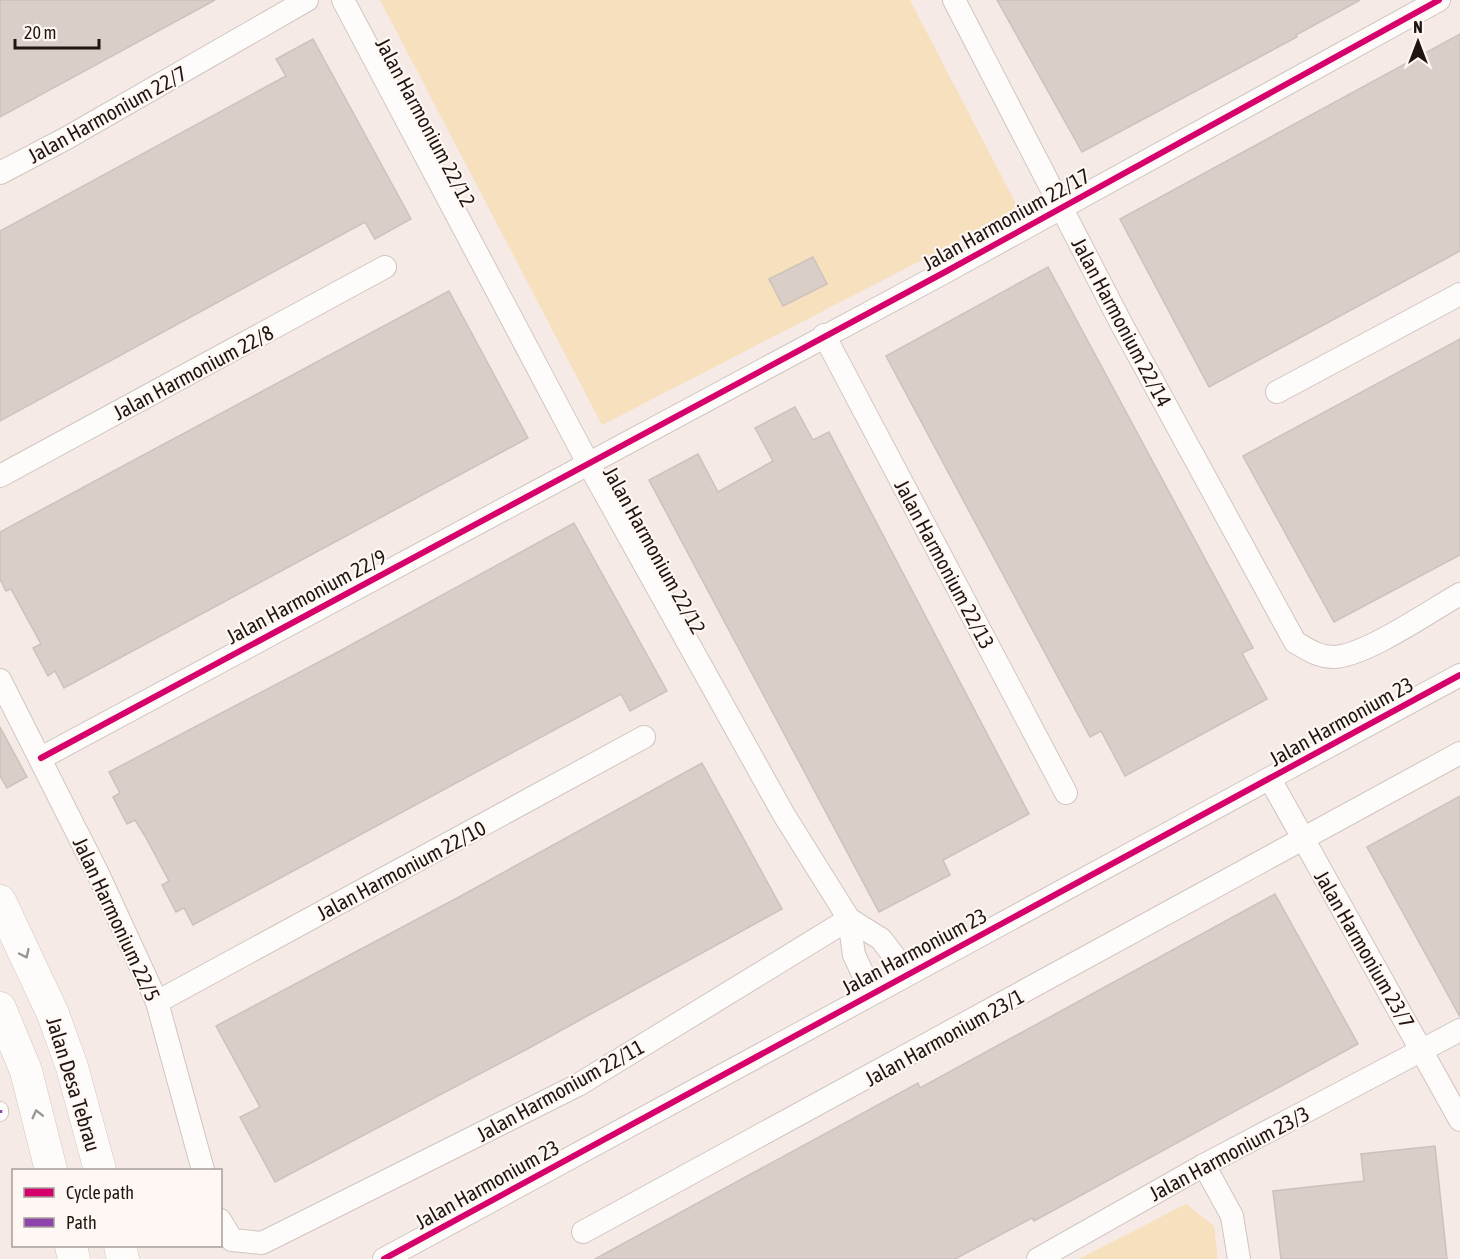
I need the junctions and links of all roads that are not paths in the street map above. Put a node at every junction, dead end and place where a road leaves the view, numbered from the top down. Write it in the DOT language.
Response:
graph roads {
  1 [pos="307,0"];
  2 [pos="343,0"];
  3 [pos="954,0"];
  4 [pos="1439,0"];
  5 [pos="0,173"];
  6 [pos="1061,207"];
  7 [pos="385,267"];
  8 [pos="1460,294"];
  9 [pos="824,335"];
  10 [pos="1277,392"];
  11 [pos="588,463"];
  12 [pos="0,476"];
  13 [pos="1460,594"];
  14 [pos="1460,675"];
  15 [pos="0,680"];
  16 [pos="644,737"];
  17 [pos="1460,753"];
  18 [pos="40,758"];
  19 [pos="1270,779"];
  20 [pos="1066,793"];
  21 [pos="1303,840"];
  22 [pos="0,901"];
  23 [pos="849,919"];
  24 [pos="907,973"];
  25 [pos="872,993"];
  26 [pos="157,1002"];
  27 [pos="0,1008"];
  28 [pos="1460,1030"];
  29 [pos="1422,1050"];
  30 [pos="1460,1120"];
  31 [pos="1204,1165"];
  32 [pos="51,1169"];
  33 [pos="100,1169"];
  34 [pos="204,1169"];
  35 [pos="222,1223"];
  36 [pos="583,1232"];
  37 [pos="384,1259"];
  38 [pos="1038,1259"];
  39 [pos="1239,1259"];
  1 -- 5 [label="street, Jalan Harmonium 22/7"];
  2 -- 11 [label="street, Jalan Harmonium 22/12"];
  3 -- 6 [label="street, Jalan Harmonium 22/14"];
  4 -- 6 [label="street, Jalan Harmonium 22/17"];
  6 -- 9 [label="street, Jalan Harmonium 22/17"];
  6 -- 13 [label="street, Jalan Harmonium 22/14"];
  7 -- 12 [label="street, Jalan Harmonium 22/8"];
  8 -- 10 [label="street"];
  9 -- 11 [label="street, Jalan Harmonium 22/17"];
  9 -- 20 [label="street, Jalan Harmonium 22/13"];
  11 -- 18 [label="street, Jalan Harmonium 22/9"];
  11 -- 23 [label="street, Jalan Harmonium 22/12"];
  14 -- 19 [label="street, Jalan Harmonium 23"];
  15 -- 18 [label="street, Jalan Harmonium 22/5"];
  16 -- 26 [label="street, Jalan Harmonium 22/10"];
  17 -- 21 [label="street, Jalan Harmonium 23/1"];
  18 -- 26 [label="street, Jalan Harmonium 22/5"];
  19 -- 21 [label="street, Jalan Harmonium 23/7"];
  19 -- 24 [label="street, Jalan Harmonium 23"];
  21 -- 29 [label="street, Jalan Harmonium 23/7"];
  21 -- 36 [label="street, Jalan Harmonium 23/1"];
  22 -- 33 [label="main road, Jalan Desa Tebrau, one-way"];
  23 -- 24 [label="street, Jalan Harmonium 22/12"];
  23 -- 25 [label="street, Jalan Harmonium 22/12"];
  23 -- 35 [label="street, Jalan Harmonium 22/11"];
  24 -- 25 [label="street, Jalan Harmonium 23"];
  25 -- 37 [label="street, Jalan Harmonium 23"];
  26 -- 34 [label="street, Jalan Harmonium 22/5"];
  32 -- 27 [label="main road, Jalan Desa Tebrau, one-way"];
  28 -- 29 [label="street, Jalan Harmonium 23/3"];
  29 -- 30 [label="street, Jalan Harmonium 23/7"];
  29 -- 31 [label="street, Jalan Harmonium 23/3"];
  31 -- 38 [label="street, Jalan Harmonium 23/3"];
  31 -- 39 [label="street"];
}
